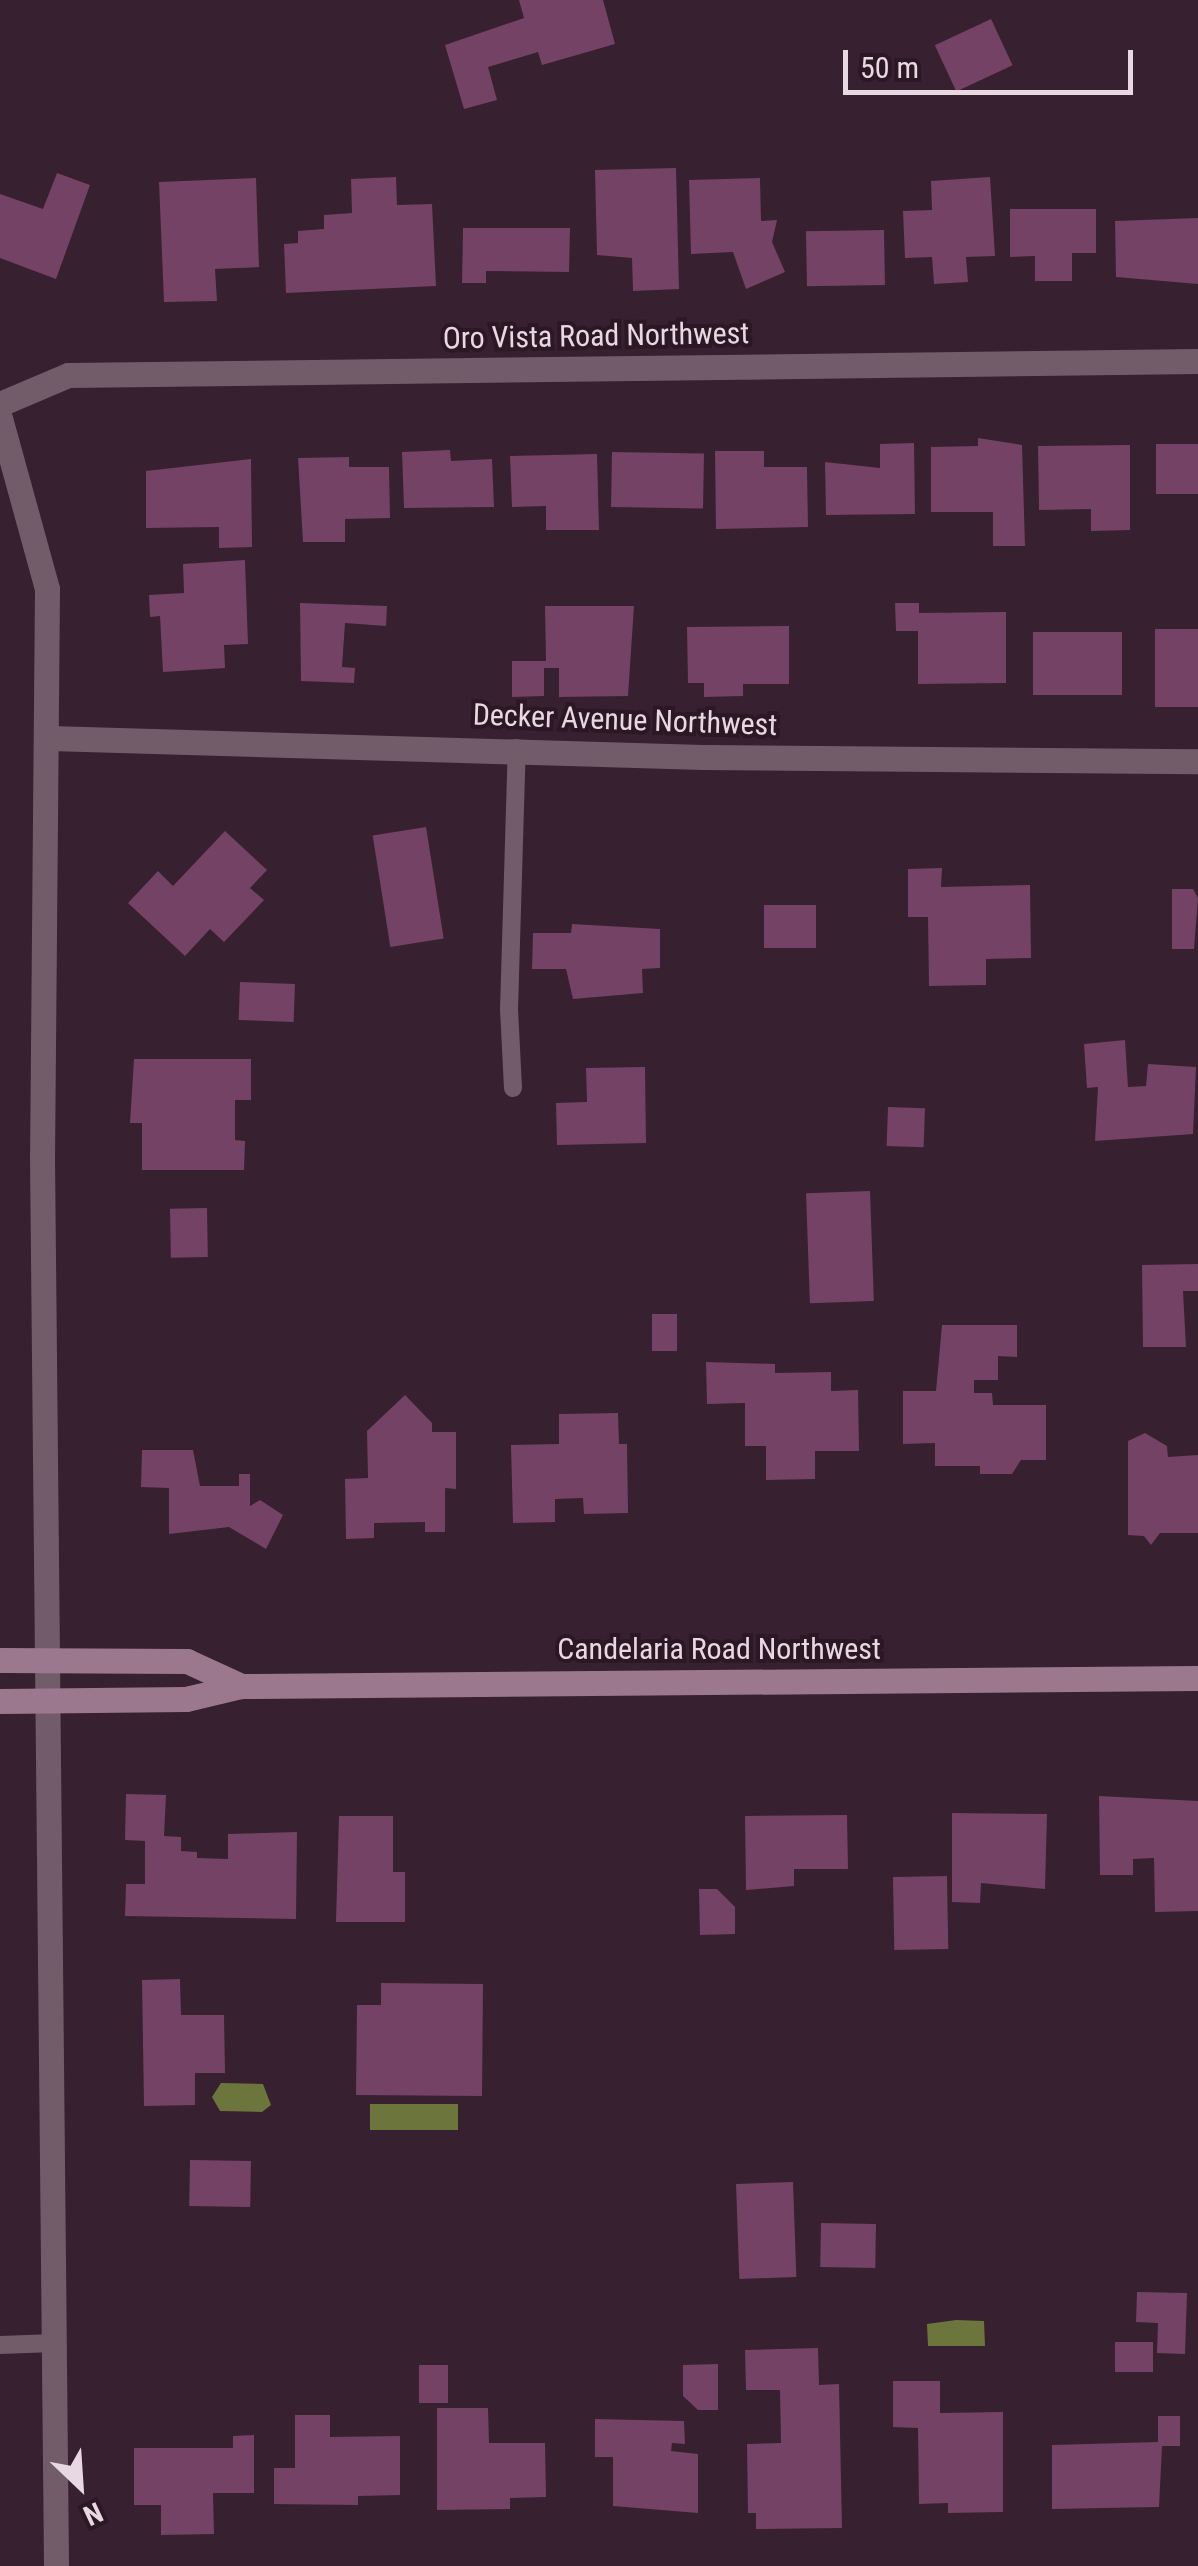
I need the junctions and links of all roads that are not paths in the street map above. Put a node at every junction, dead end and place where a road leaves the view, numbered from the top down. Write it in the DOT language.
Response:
graph roads {
  1 [pos="1198,361"];
  2 [pos="0,404"];
  3 [pos="0,418"];
  4 [pos="50,738"];
  5 [pos="517,748"];
  6 [pos="1198,762"];
  7 [pos="513,1088"];
  8 [pos="0,1660"];
  9 [pos="50,1660"];
  10 [pos="1198,1678"];
  11 [pos="241,1686"];
  12 [pos="0,1701"];
  13 [pos="51,1701"];
  14 [pos="54,2343"];
  15 [pos="0,2344"];
  16 [pos="56,2566"];
  1 -- 2 [label="street, Oro Vista Road Northwest"];
  3 -- 4 [label="street"];
  4 -- 5 [label="street, Decker Avenue Northwest"];
  4 -- 9 [label="street"];
  5 -- 6 [label="street, Decker Avenue Northwest"];
  5 -- 7 [label="lane"];
  8 -- 9 [label="street, Candelaria Road Northwest"];
  9 -- 11 [label="street, Candelaria Road Northwest"];
  9 -- 13 [label="street"];
  10 -- 11 [label="street, Candelaria Road Northwest"];
  11 -- 13 [label="street, Candelaria Road Northwest"];
  12 -- 13 [label="street, Candelaria Road Northwest"];
  13 -- 14 [label="street"];
  14 -- 15 [label="lane"];
  14 -- 16 [label="street"];
}
